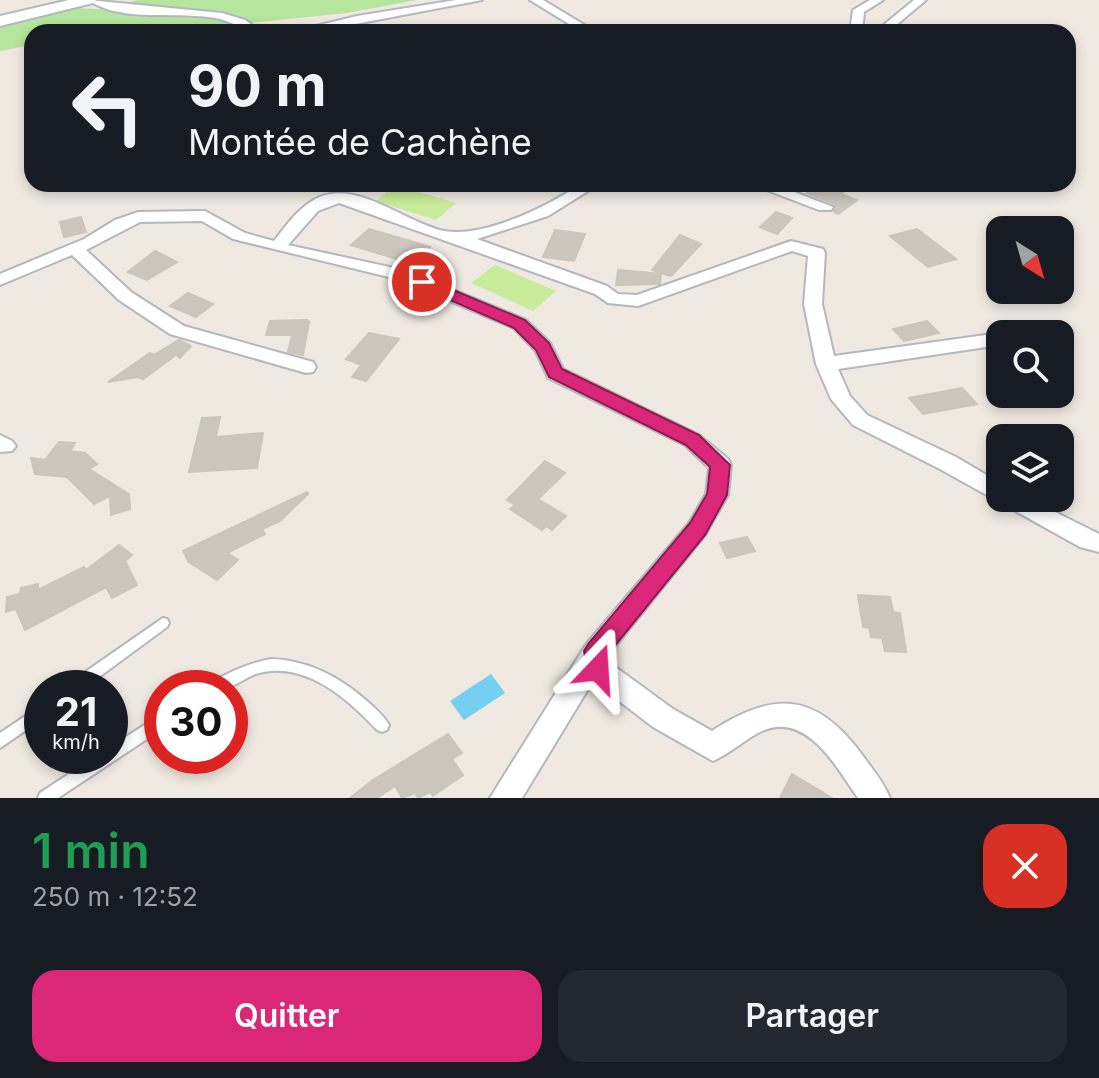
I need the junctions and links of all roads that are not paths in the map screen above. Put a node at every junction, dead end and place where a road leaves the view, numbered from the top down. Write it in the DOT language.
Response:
graph roads {
  1 [pos="90,0"];
  2 [pos="477,0"];
  3 [pos="535,0"];
  4 [pos="878,0"];
  5 [pos="921,0"];
  6 [pos="357,19"];
  7 [pos="0,21"];
  8 [pos="250,24"];
  9 [pos="334,24"];
  10 [pos="362,24"];
  11 [pos="579,24"];
  12 [pos="857,24"];
  13 [pos="891,24"];
  14 [pos="578,192"];
  15 [pos="782,192"];
  16 [pos="825,207"];
  17 [pos="459,238"];
  18 [pos="277,247"];
  19 [pos="75,249"];
  20 [pos="0,280"];
  21 [pos="986,341"];
  22 [pos="826,364"];
  23 [pos="306,367"];
  24 [pos="986,486"];
  25 [pos="1034,512"];
  26 [pos="1099,543"];
  27 [pos="163,623"];
  28 [pos="596,653"];
  29 [pos="98,670"];
  30 [pos="248,670"];
  31 [pos="24,724"];
  32 [pos="382,725"];
  33 [pos="0,741"];
  34 [pos="82,774"];
  35 [pos="45,798"];
  36 [pos="505,798"];
  37 [pos="875,798"];
  1 -- 7 [label="main road"];
  1 -- 8 [label="street"];
  2 -- 6 [label="street"];
  3 -- 11 [label="street"];
  4 -- 12 [label="street"];
  5 -- 13 [label="street"];
  6 -- 9 [label="street"];
  6 -- 10 [label="street"];
  14 -- 17 [label="street"];
  15 -- 16 [label="street"];
  17 -- 18 [label="street"];
  17 -- 22 [label="street"];
  18 -- 19 [label="street"];
  18 -- 28 [label="street"];
  19 -- 20 [label="street"];
  19 -- 23 [label="street"];
  21 -- 22 [label="street"];
  22 -- 24 [label="street"];
  25 -- 26 [label="street"];
  27 -- 29 [label="lane"];
  28 -- 36 [label="street"];
  28 -- 37 [label="street"];
  30 -- 32 [label="lane"];
  31 -- 33 [label="lane"];
  34 -- 35 [label="lane"];
}
